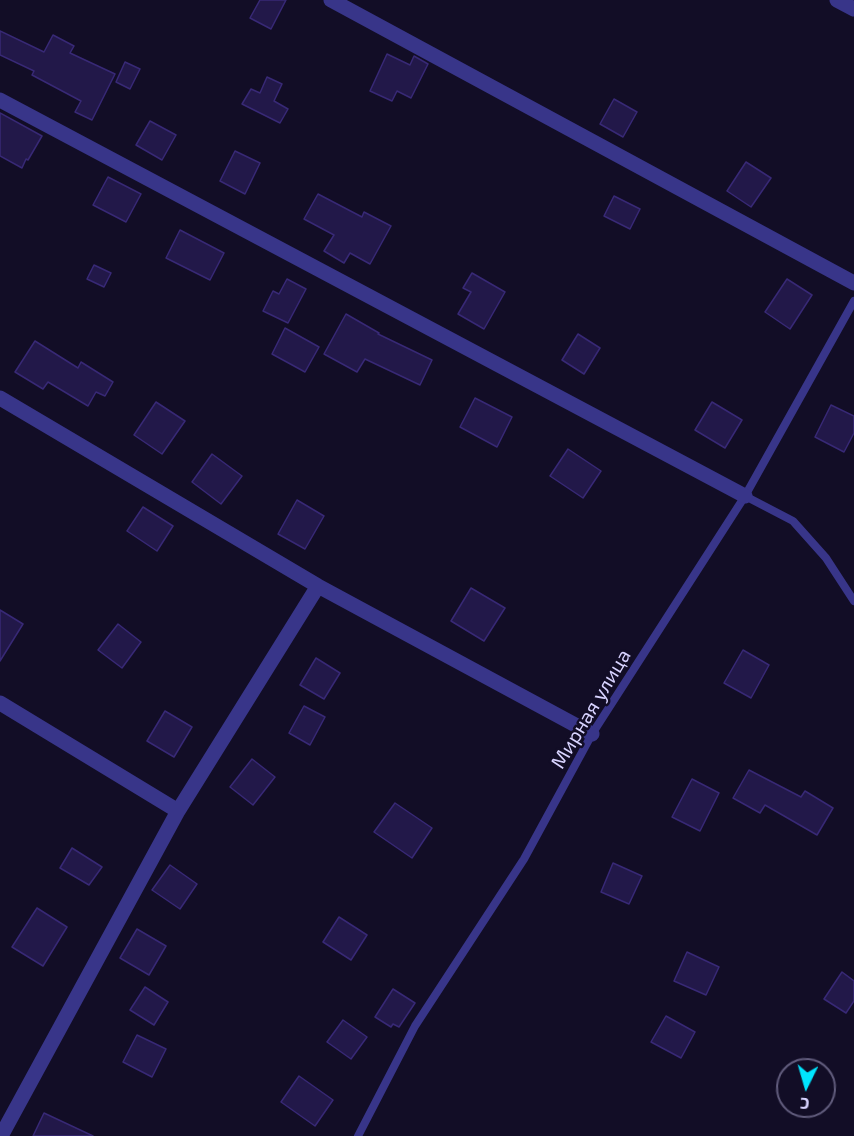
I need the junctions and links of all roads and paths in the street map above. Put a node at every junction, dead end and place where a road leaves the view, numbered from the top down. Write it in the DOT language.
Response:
graph roads {
  1 [pos="331,0"];
  2 [pos="837,0"];
  3 [pos="854,9"];
  4 [pos="0,100"];
  5 [pos="854,283"];
  6 [pos="854,301"];
  7 [pos="0,398"];
  8 [pos="745,496"];
  9 [pos="318,586"];
  10 [pos="854,601"];
  11 [pos="0,704"];
  12 [pos="592,734"];
  13 [pos="178,811"];
  14 [pos="1,1136"];
  15 [pos="358,1136"];
  1 -- 5 [label="street"];
  2 -- 3 [label="street"];
  4 -- 8 [label="street"];
  6 -- 8 [label="lane, Мирная улица"];
  7 -- 9 [label="street"];
  8 -- 10 [label="lane"];
  8 -- 12 [label="lane, Мирная улица"];
  9 -- 12 [label="street"];
  9 -- 13 [label="street"];
  11 -- 13 [label="street"];
  12 -- 15 [label="lane, Мирная улица"];
  13 -- 14 [label="street"];
}
